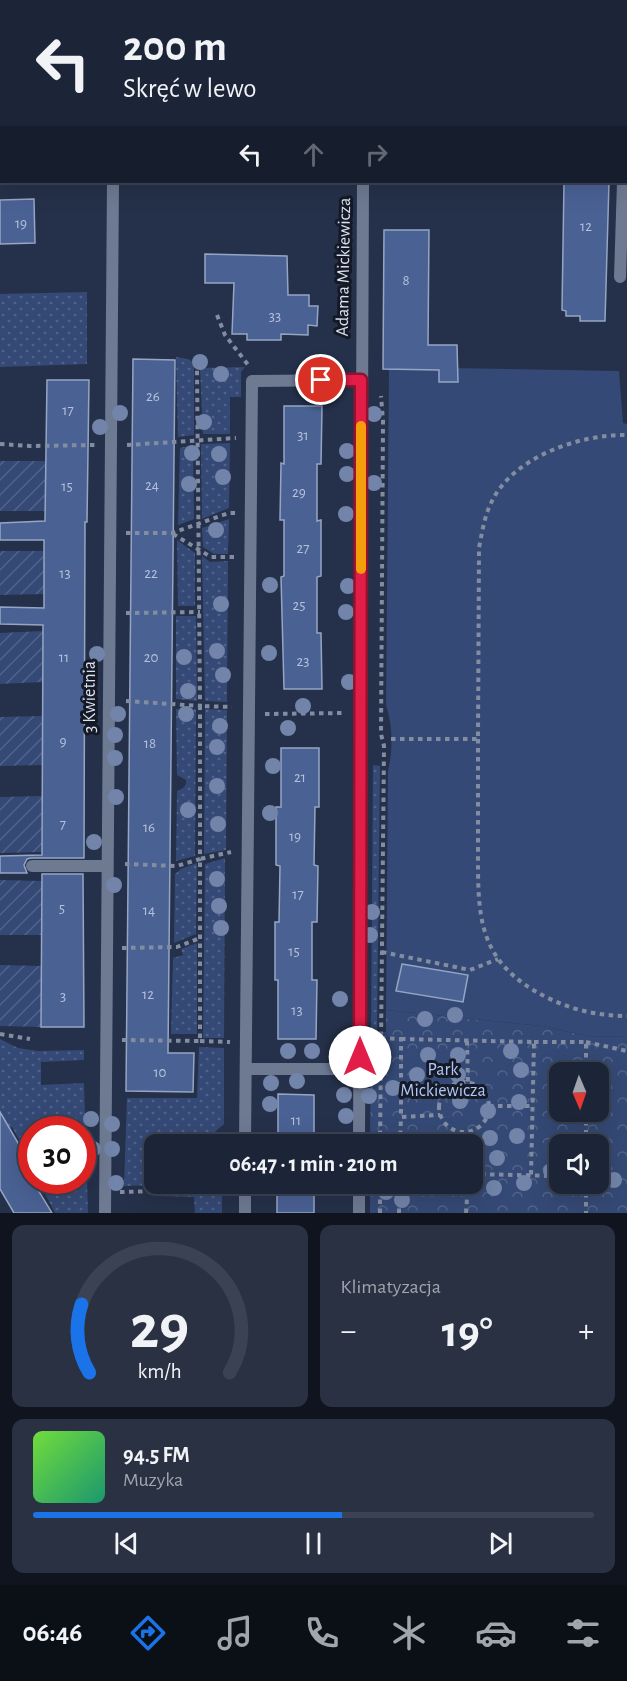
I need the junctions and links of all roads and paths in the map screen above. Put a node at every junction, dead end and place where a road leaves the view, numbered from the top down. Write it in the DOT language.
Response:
graph roads {
  1 [pos="113,183"];
  2 [pos="363,183"];
  3 [pos="623,183"];
  4 [pos="620,277"];
  5 [pos="217,315"];
  6 [pos="197,370"];
  7 [pos="361,380"];
  8 [pos="260,381"];
  9 [pos="381,394"];
  10 [pos="627,435"];
  11 [pos="230,438"];
  12 [pos="198,440"];
  13 [pos="0,444"];
  14 [pos="110,445"];
  15 [pos="229,513"];
  16 [pos="198,524"];
  17 [pos="125,533"];
  18 [pos="172,534"];
  19 [pos="199,550"];
  20 [pos="229,557"];
  21 [pos="200,612"];
  22 [pos="126,624"];
  23 [pos="126,691"];
  24 [pos="126,702"];
  25 [pos="200,706"];
  26 [pos="227,707"];
  27 [pos="126,710"];
  28 [pos="360,713"];
  29 [pos="381,713"];
  30 [pos="249,714"];
  31 [pos="391,739"];
  32 [pos="478,739"];
  33 [pos="248,847"];
  34 [pos="125,853"];
  35 [pos="200,859"];
  36 [pos="32,866"];
  37 [pos="107,866"];
  38 [pos="200,938"];
  39 [pos="121,952"];
  40 [pos="382,952"];
  41 [pos="498,959"];
  42 [pos="627,1016"];
  43 [pos="122,1029"];
  44 [pos="0,1034"];
  45 [pos="381,1038"];
  46 [pos="30,1039"];
  47 [pos="400,1039"];
  48 [pos="200,1041"];
  49 [pos="467,1041"];
  50 [pos="246,1042"];
  51 [pos="534,1042"];
  52 [pos="586,1042"];
  53 [pos="627,1051"];
  54 [pos="586,1062"];
  55 [pos="246,1069"];
  56 [pos="360,1069"];
  57 [pos="468,1083"];
  58 [pos="489,1106"];
  59 [pos="532,1106"];
  60 [pos="440,1115"];
  61 [pos="401,1117"];
  62 [pos="466,1132"];
  63 [pos="245,1134"];
  64 [pos="359,1134"];
  65 [pos="381,1134"];
  66 [pos="400,1134"];
  67 [pos="483,1174"];
  68 [pos="531,1175"];
  69 [pos="549,1176"];
  70 [pos="144,1191"];
  71 [pos="120,1192"];
  72 [pos="245,1194"];
  73 [pos="359,1194"];
  74 [pos="380,1194"];
  75 [pos="399,1194"];
  76 [pos="467,1194"];
  77 [pos="586,1194"];
  78 [pos="105,1213"];
  79 [pos="245,1213"];
  80 [pos="359,1213"];
  81 [pos="380,1213"];
  82 [pos="399,1213"];
  83 [pos="466,1213"];
  84 [pos="586,1213"];
  1 -- 14 [label="street, 3 Kwietnia"];
  2 -- 7 [label="street, Adama Mickiewicza"];
  3 -- 4 [label="street"];
  5 -- 8 [label="path"];
  6 -- 12 [label="path"];
  7 -- 8 [label="street"];
  7 -- 28 [label="street, Adama Mickiewicza"];
  8 -- 30 [label="street"];
  9 -- 29 [label="path"];
  10 -- 32 [label="path"];
  11 -- 12 [label="path"];
  12 -- 14 [label="path"];
  12 -- 16 [label="path"];
  13 -- 14 [label="path"];
  14 -- 37 [label="street, 3 Kwietnia"];
  15 -- 16 [label="path"];
  16 -- 18 [label="path"];
  16 -- 19 [label="path"];
  17 -- 18 [label="path"];
  18 -- 19 [label="path"];
  19 -- 20 [label="path"];
  19 -- 21 [label="path"];
  21 -- 22 [label="path"];
  21 -- 25 [label="path"];
  23 -- 24 [label="path"];
  24 -- 25 [label="path"];
  24 -- 27 [label="path"];
  25 -- 26 [label="path"];
  25 -- 35 [label="path"];
  28 -- 29 [label="path"];
  28 -- 30 [label="path"];
  28 -- 56 [label="street, Adama Mickiewicza"];
  29 -- 40 [label="path"];
  30 -- 33 [label="street"];
  31 -- 32 [label="path"];
  32 -- 41 [label="path"];
  33 -- 35 [label="path"];
  33 -- 50 [label="street"];
  34 -- 35 [label="path"];
  35 -- 38 [label="path"];
  36 -- 37 [label="street"];
  37 -- 78 [label="street, 3 Kwietnia"];
  38 -- 39 [label="path"];
  38 -- 48 [label="path"];
  40 -- 41 [label="path"];
  40 -- 45 [label="path"];
  41 -- 42 [label="path"];
  43 -- 48 [label="path"];
  44 -- 46 [label="path"];
  45 -- 47 [label="path"];
  45 -- 65 [label="path"];
  47 -- 49 [label="path"];
  47 -- 61 [label="path"];
  48 -- 50 [label="path"];
  49 -- 51 [label="path"];
  49 -- 57 [label="path"];
  50 -- 55 [label="street"];
  51 -- 52 [label="path"];
  51 -- 59 [label="path"];
  52 -- 53 [label="path"];
  52 -- 54 [label="path"];
  55 -- 56 [label="street"];
  55 -- 63 [label="street"];
  56 -- 64 [label="street, Adama Mickiewicza"];
  57 -- 58 [label="path"];
  57 -- 60 [label="path"];
  58 -- 59 [label="path"];
  58 -- 62 [label="path"];
  59 -- 68 [label="path"];
  60 -- 61 [label="path"];
  60 -- 62 [label="path"];
  61 -- 66 [label="path"];
  67 -- 68 [label="path"];
  68 -- 69 [label="path"];
  70 -- 71 [label="path"];
  72 -- 79 [label="street"];
  73 -- 80 [label="street"];
  74 -- 81 [label="path"];
  75 -- 82 [label="path"];
  76 -- 83 [label="path"];
  77 -- 84 [label="path"];
}
